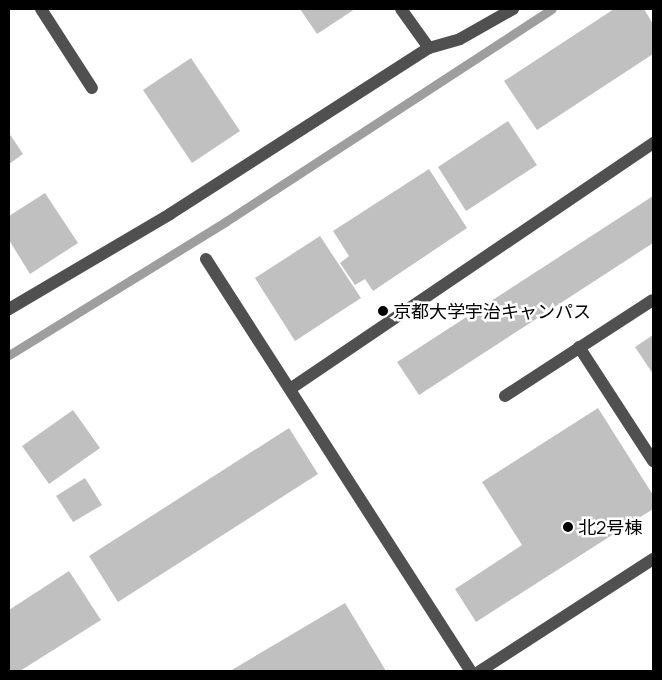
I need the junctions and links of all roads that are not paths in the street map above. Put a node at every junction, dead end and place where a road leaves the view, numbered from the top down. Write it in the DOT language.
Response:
graph roads {
  1 [pos="41,9"];
  2 [pos="401,9"];
  3 [pos="513,9"];
  4 [pos="429,48"];
  5 [pos="92,88"];
  6 [pos="653,143"];
  7 [pos="206,259"];
  8 [pos="653,300"];
  9 [pos="9,310"];
  10 [pos="579,347"];
  11 [pos="290,389"];
  12 [pos="505,396"];
  13 [pos="653,461"];
  14 [pos="653,559"];
  15 [pos="471,671"];
  16 [pos="480,671"];
  1 -- 5 [label="lane"];
  2 -- 4 [label="lane"];
  3 -- 4 [label="lane"];
  4 -- 9 [label="lane"];
  6 -- 11 [label="lane"];
  7 -- 11 [label="lane"];
  8 -- 10 [label="lane"];
  10 -- 12 [label="lane"];
  10 -- 13 [label="lane"];
  11 -- 15 [label="lane"];
  14 -- 16 [label="lane"];
}
